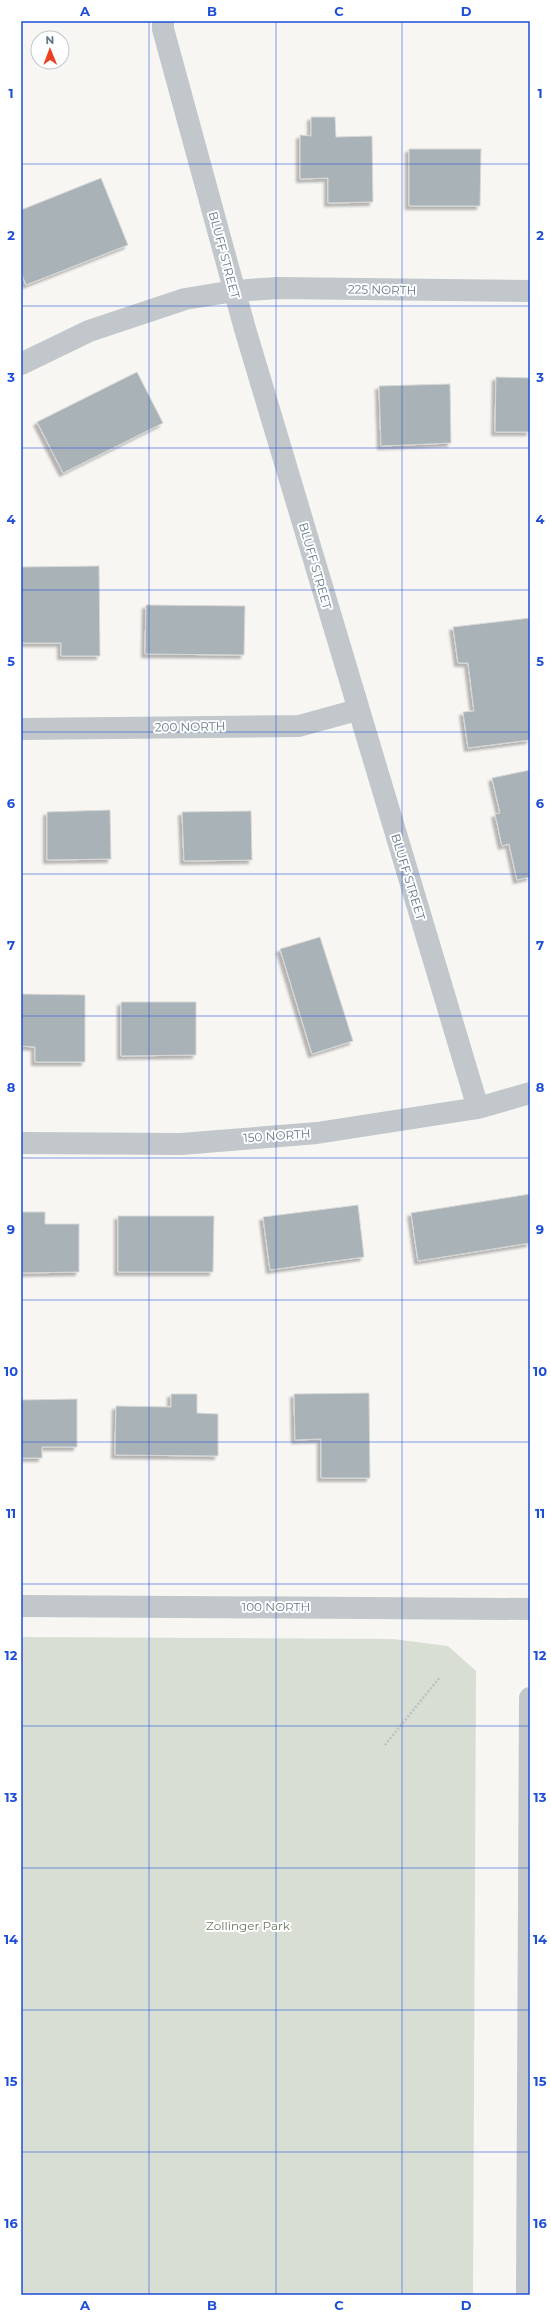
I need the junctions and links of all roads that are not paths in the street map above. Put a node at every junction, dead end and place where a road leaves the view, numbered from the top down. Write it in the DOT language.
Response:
graph roads {
  1 [pos="163,21"];
  2 [pos="234,291"];
  3 [pos="530,291"];
  4 [pos="21,364"];
  5 [pos="357,710"];
  6 [pos="21,729"];
  7 [pos="530,1093"];
  8 [pos="478,1108"];
  9 [pos="21,1143"];
  10 [pos="21,1606"];
  11 [pos="530,1609"];
  12 [pos="530,1698"];
  13 [pos="527,2295"];
  1 -- 2 [label="street, BLUFF STREET"];
  2 -- 3 [label="street, 225 NORTH"];
  2 -- 4 [label="street, 225 NORTH"];
  2 -- 5 [label="street, BLUFF STREET"];
  5 -- 6 [label="street, 200 NORTH"];
  5 -- 8 [label="street, BLUFF STREET"];
  7 -- 8 [label="street, 150 NORTH"];
  8 -- 9 [label="street, 150 NORTH"];
  10 -- 11 [label="street, 100 NORTH"];
  12 -- 13 [label="street"];
}
